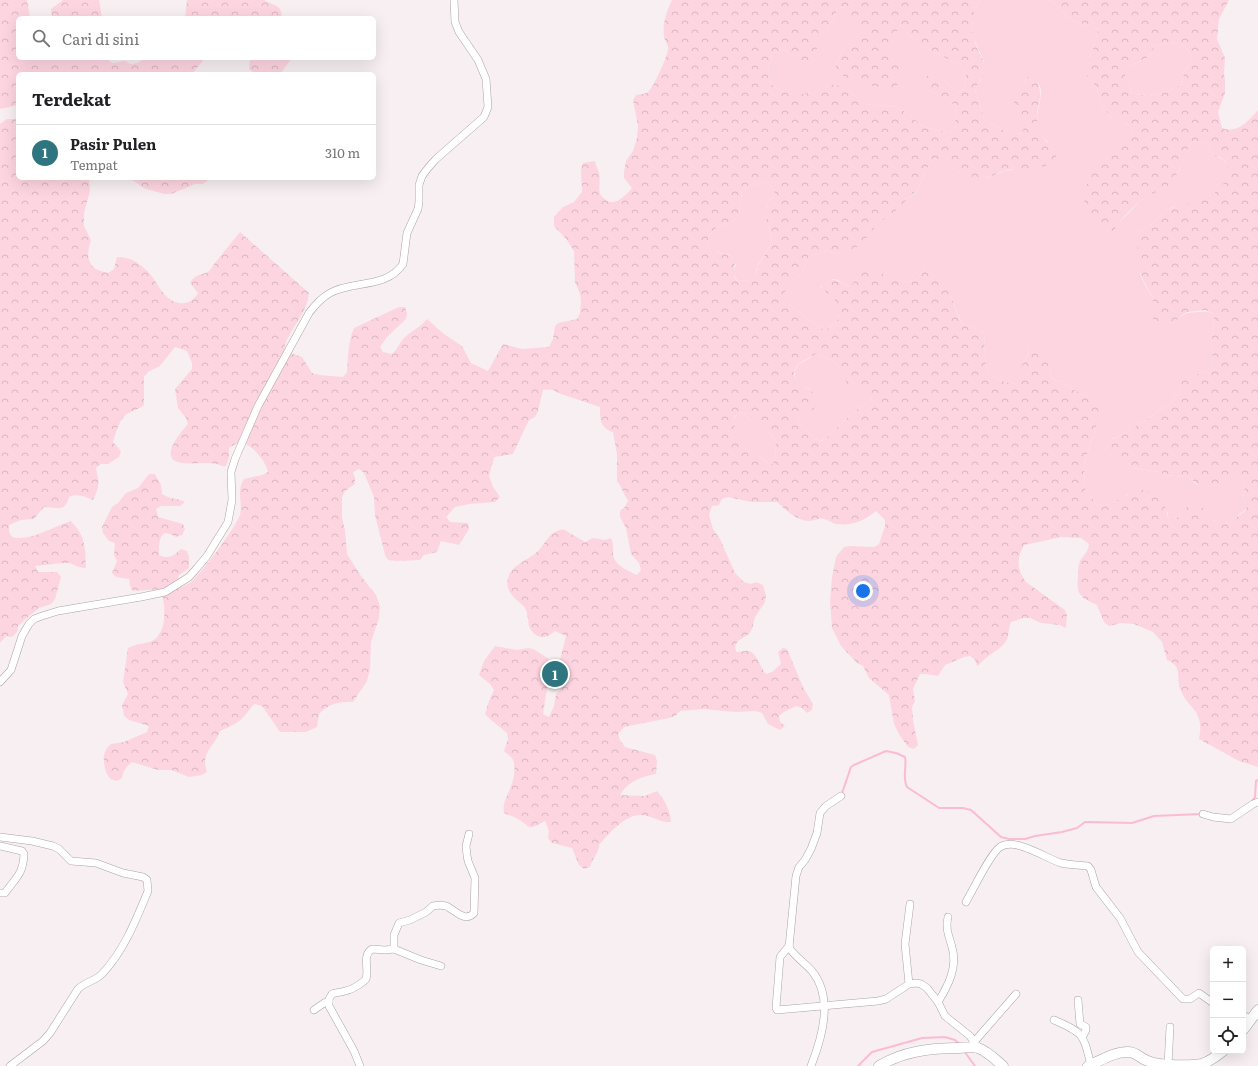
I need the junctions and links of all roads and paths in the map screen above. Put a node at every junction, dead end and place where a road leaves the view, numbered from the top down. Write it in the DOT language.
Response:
graph roads {
  1 [pos="454,0"];
  2 [pos="0,682"];
  3 [pos="841,796"];
  4 [pos="1258,802"];
  5 [pos="1203,814"];
  6 [pos="469,834"];
  7 [pos="0,837"];
  8 [pos="0,846"];
  9 [pos="0,893"];
  10 [pos="966,902"];
  11 [pos="910,904"];
  12 [pos="948,917"];
  13 [pos="789,946"];
  14 [pos="394,949"];
  15 [pos="441,966"];
  16 [pos="910,984"];
  17 [pos="1016,994"];
  18 [pos="1078,1000"];
  19 [pos="329,1001"];
  20 [pos="1210,1001"];
  21 [pos="938,1002"];
  22 [pos="825,1006"];
  23 [pos="314,1010"];
  24 [pos="1258,1010"];
  25 [pos="1247,1018"];
  26 [pos="1054,1020"];
  27 [pos="1170,1027"];
  28 [pos="1082,1036"];
  29 [pos="975,1046"];
  30 [pos="1220,1054"];
  31 [pos="1090,1065"];
  32 [pos="1168,1065"];
  33 [pos="10,1066"];
  34 [pos="360,1066"];
  35 [pos="811,1066"];
  36 [pos="879,1066"];
  37 [pos="1003,1066"];
  1 -- 2 [label="street"];
  3 -- 13 [label="street"];
  4 -- 5 [label="street"];
  6 -- 14 [label="street"];
  7 -- 33 [label="street"];
  8 -- 9 [label="street"];
  10 -- 20 [label="street"];
  11 -- 16 [label="street"];
  12 -- 21 [label="street"];
  13 -- 22 [label="street"];
  13 -- 22 [label="street"];
  14 -- 15 [label="street"];
  14 -- 19 [label="street"];
  16 -- 21 [label="street"];
  16 -- 22 [label="street"];
  17 -- 29 [label="street"];
  18 -- 28 [label="street"];
  19 -- 23 [label="street"];
  19 -- 34 [label="street"];
  21 -- 29 [label="street"];
  22 -- 35 [label="street"];
  24 -- 25 [label="street"];
  26 -- 28 [label="street"];
  27 -- 32 [label="street"];
  28 -- 31 [label="street"];
  29 -- 36 [label="street"];
  29 -- 37 [label="street"];
  30 -- 32 [label="street"];
  31 -- 32 [label="street"];
}
